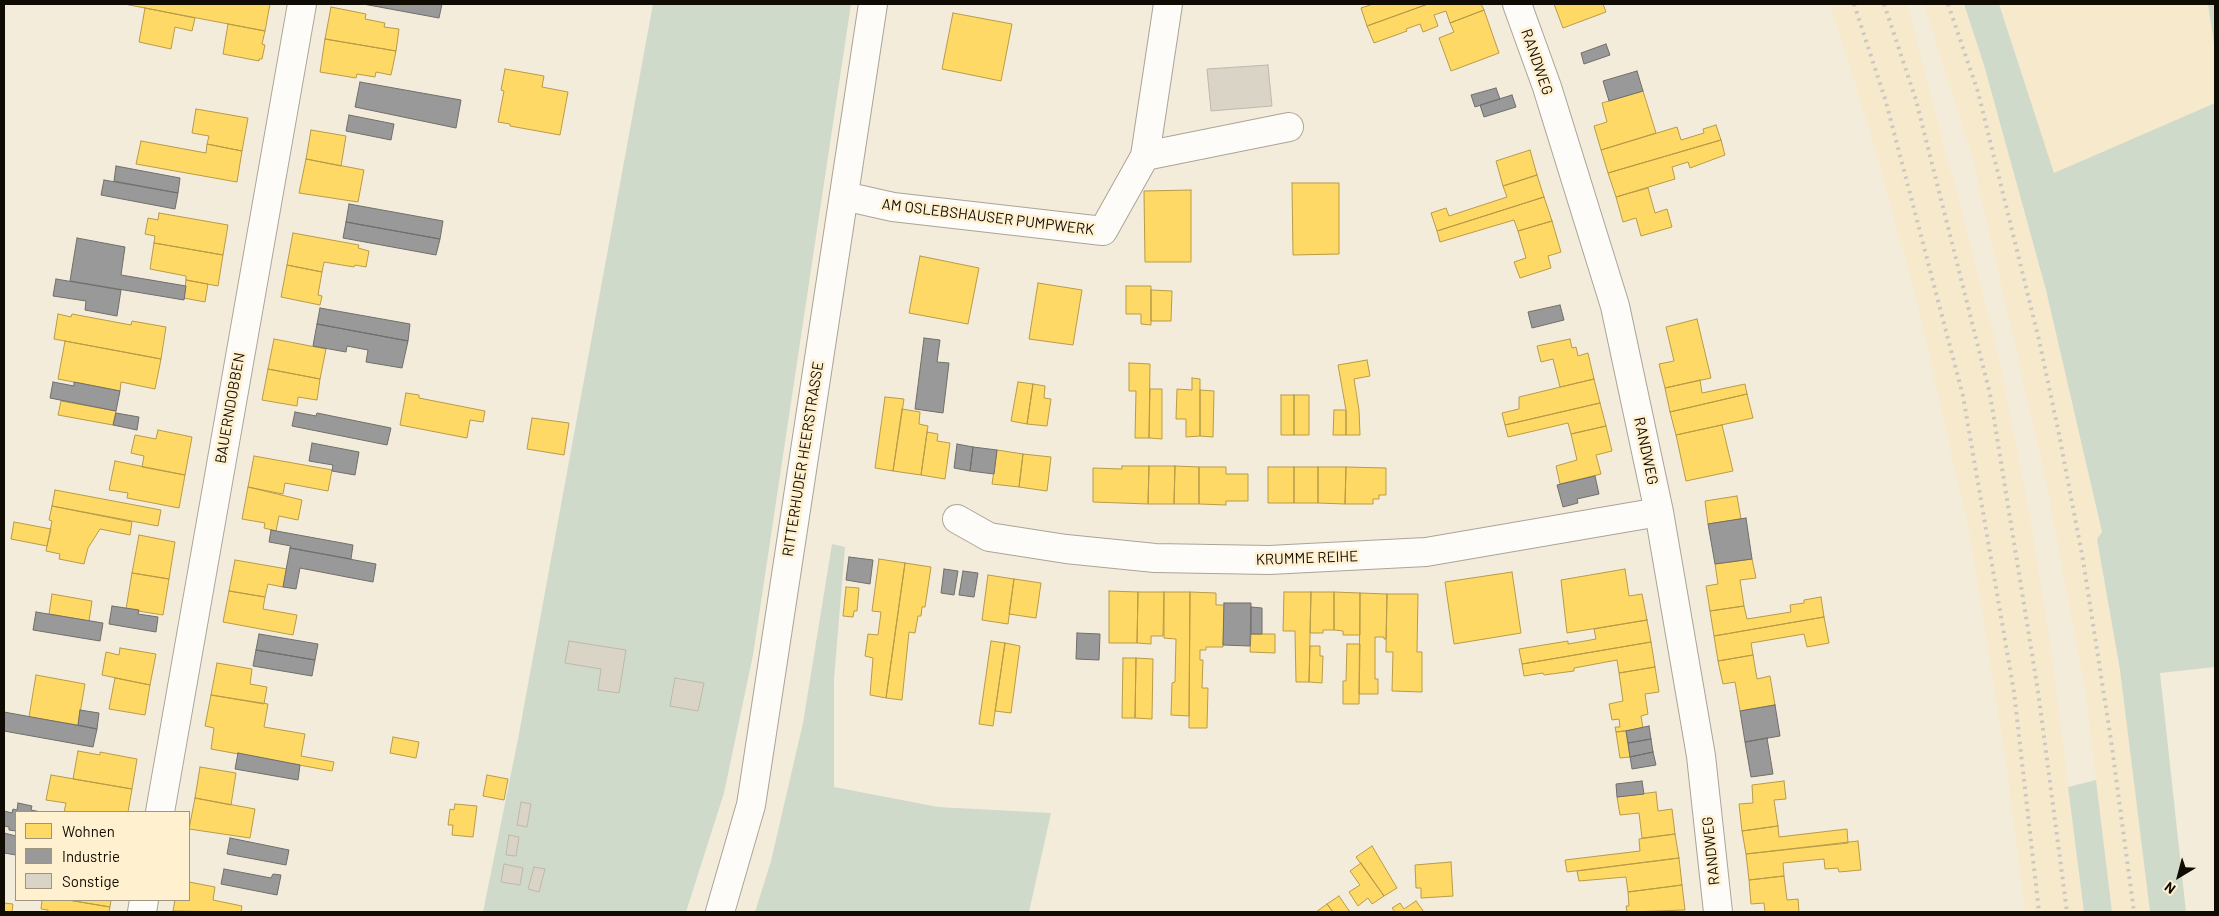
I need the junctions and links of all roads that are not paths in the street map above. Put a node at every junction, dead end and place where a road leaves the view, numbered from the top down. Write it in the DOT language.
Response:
graph roads {
  1 [pos="302,4"];
  2 [pos="873,4"];
  3 [pos="1168,4"];
  4 [pos="1517,4"];
  5 [pos="1288,127"];
  6 [pos="1145,156"];
  7 [pos="844,196"];
  8 [pos="1660,512"];
  9 [pos="957,519"];
  10 [pos="160,811"];
  11 [pos="720,912"];
  12 [pos="1718,912"];
  1 -- 10 [label="street, BAUERNDOBBEN"];
  2 -- 7 [label="street, RITTERHUDER HEERSTRASSE"];
  3 -- 6 [label="street, AM OSLEBSHAUSER PUMPWERK"];
  4 -- 8 [label="street, RANDWEG"];
  5 -- 6 [label="street"];
  6 -- 7 [label="street, AM OSLEBSHAUSER PUMPWERK"];
  7 -- 11 [label="street, RITTERHUDER HEERSTRASSE"];
  8 -- 9 [label="street, KRUMME REIHE"];
  8 -- 12 [label="street, RANDWEG"];
}
